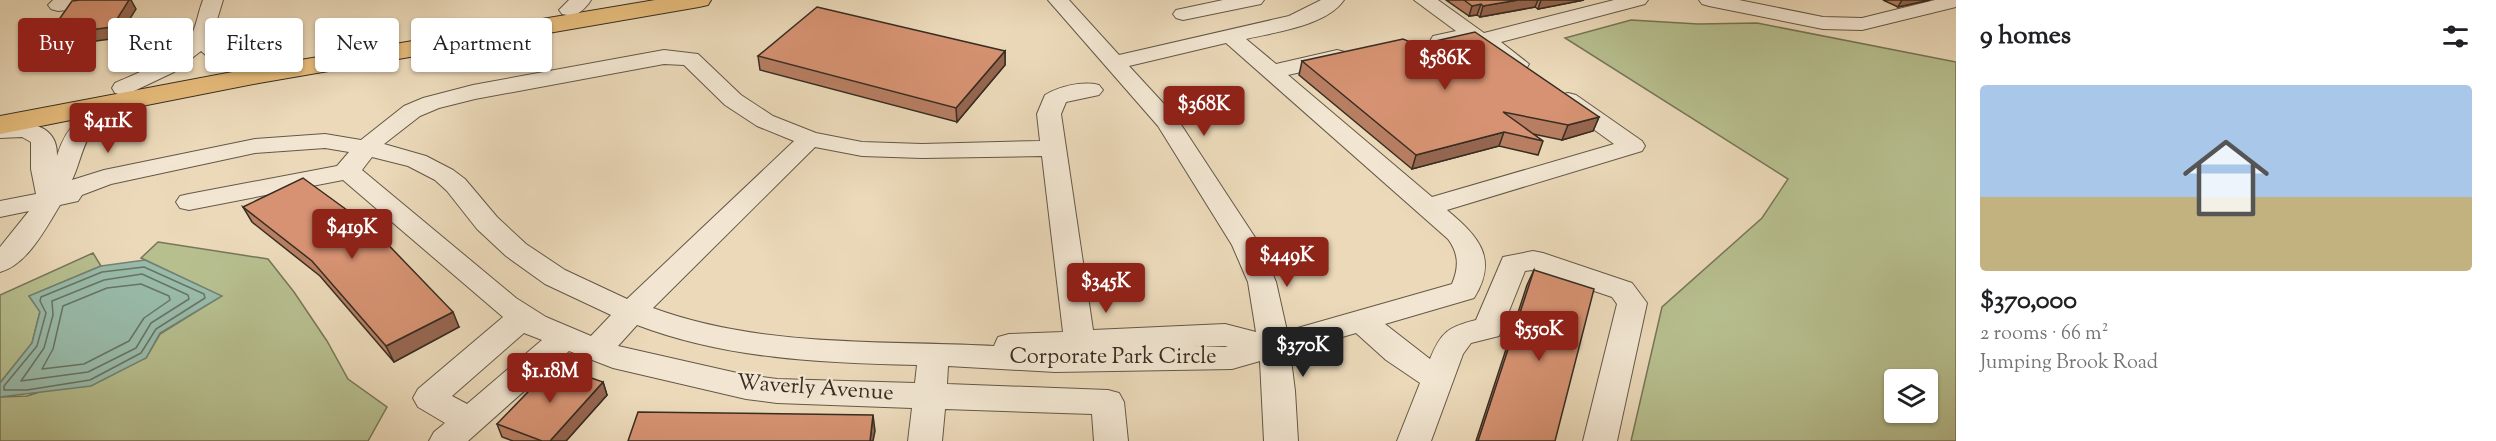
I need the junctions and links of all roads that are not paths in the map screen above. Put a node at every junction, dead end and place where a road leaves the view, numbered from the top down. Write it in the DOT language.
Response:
graph roads {
  1 [pos="105,0"];
  2 [pos="213,0"];
  3 [pos="627,0"];
  4 [pos="699,0"];
  5 [pos="1058,0"];
  6 [pos="1254,0"];
  7 [pos="1334,0"];
  8 [pos="1424,0"];
  9 [pos="1638,0"];
  10 [pos="1709,0"];
  11 [pos="1745,0"];
  12 [pos="1956,1"];
  13 [pos="58,5"];
  14 [pos="575,5"];
  15 [pos="1308,6"];
  16 [pos="1175,7"];
  17 [pos="1773,14"];
  18 [pos="201,36"];
  19 [pos="1481,37"];
  20 [pos="1222,39"];
  21 [pos="205,42"];
  22 [pos="1423,45"];
  23 [pos="1357,52"];
  24 [pos="303,55"];
  25 [pos="1116,62"];
  26 [pos="220,72"];
  27 [pos="1270,72"];
  28 [pos="1091,90"];
  29 [pos="127,94"];
  30 [pos="0,112"];
  31 [pos="0,125"];
  32 [pos="0,131"];
  33 [pos="810,139"];
  34 [pos="1054,148"];
  35 [pos="357,160"];
  36 [pos="50,197"];
  37 [pos="189,202"];
  38 [pos="1428,207"];
  39 [pos="0,209"];
  40 [pos="0,263"];
  41 [pos="632,313"];
  42 [pos="523,317"];
  43 [pos="1363,321"];
  44 [pos="564,338"];
  45 [pos="1274,348"];
  46 [pos="596,350"];
  47 [pos="1079,351"];
  48 [pos="934,354"];
  49 [pos="1437,378"];
  50 [pos="931,396"];
  51 [pos="457,431"];
  52 [pos="925,441"];
  53 [pos="1111,441"];
  54 [pos="1281,441"];
  55 [pos="1414,441"];
  56 [pos="1600,441"];
  1 -- 13 [label="street"];
  2 -- 18 [label="street"];
  3 -- 14 [label="highway"];
  4 -- 29 [label="highway"];
  5 -- 25 [label="street"];
  6 -- 16 [label="street"];
  7 -- 15 [label="street"];
  8 -- 19 [label="street"];
  9 -- 19 [label="street"];
  10 -- 17 [label="street"];
  11 -- 17 [label="street"];
  12 -- 17 [label="street"];
  14 -- 24 [label="highway"];
  15 -- 20 [label="street"];
  16 -- 20 [label="street"];
  18 -- 21 [label="street"];
  18 -- 29 [label="street"];
  19 -- 22 [label="street"];
  19 -- 38 [label="street"];
  20 -- 25 [label="street"];
  20 -- 27 [label="street"];
  23 -- 27 [label="street"];
  25 -- 45 [label="street"];
  26 -- 29 [label="highway"];
  27 -- 38 [label="street"];
  28 -- 34 [label="street"];
  29 -- 30 [label="highway"];
  29 -- 31 [label="highway"];
  29 -- 36 [label="street"];
  32 -- 36 [label="street"];
  33 -- 34 [label="street"];
  33 -- 35 [label="street"];
  33 -- 41 [label="street"];
  34 -- 47 [label="street"];
  35 -- 36 [label="street, Corporate Park Circle"];
  35 -- 37 [label="street"];
  35 -- 41 [label="street, Corporate Park Circle"];
  35 -- 42 [label="street, Waverly Avenue"];
  36 -- 39 [label="street, Corporate Park Circle"];
  36 -- 40 [label="street"];
  38 -- 43 [label="street, Corporate Park Circle"];
  41 -- 46 [label="street"];
  41 -- 48 [label="street, Corporate Park Circle"];
  42 -- 44 [label="street, Waverly Avenue"];
  42 -- 51 [label="street"];
  43 -- 45 [label="street, Corporate Park Circle"];
  43 -- 49 [label="street"];
  44 -- 46 [label="street, Waverly Avenue"];
  44 -- 51 [label="street"];
  45 -- 47 [label="street, Corporate Park Circle"];
  45 -- 54 [label="street"];
  46 -- 50 [label="street, Waverly Avenue"];
  47 -- 48 [label="street, Corporate Park Circle"];
  48 -- 50 [label="street"];
  49 -- 55 [label="street"];
  49 -- 56 [label="street"];
  50 -- 52 [label="street"];
  50 -- 53 [label="street, Waverly Avenue"];
}
